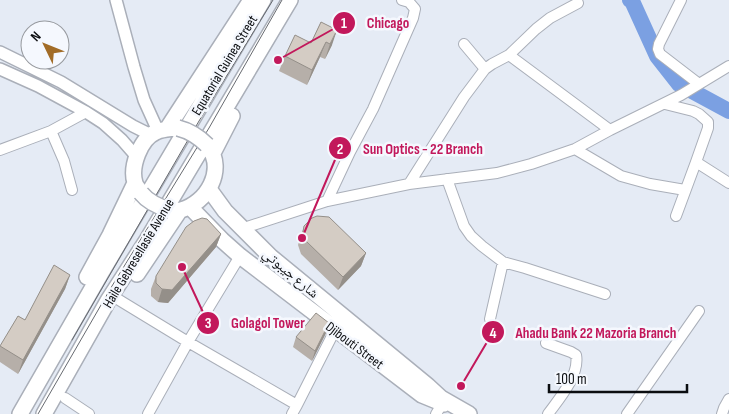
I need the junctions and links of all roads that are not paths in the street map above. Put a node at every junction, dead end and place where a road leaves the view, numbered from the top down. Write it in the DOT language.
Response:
graph roads {
  1 [pos="116,0"];
  2 [pos="251,0"];
  3 [pos="263,0"];
  4 [pos="290,0"];
  5 [pos="302,0"];
  6 [pos="402,0"];
  7 [pos="681,0"];
  8 [pos="578,3"];
  9 [pos="464,44"];
  10 [pos="0,52"];
  11 [pos="509,55"];
  12 [pos="729,66"];
  13 [pos="0,69"];
  14 [pos="485,69"];
  15 [pos="696,86"];
  16 [pos="234,93"];
  17 [pos="665,104"];
  18 [pos="86,112"];
  19 [pos="610,130"];
  20 [pos="51,131"];
  21 [pos="163,131"];
  22 [pos="576,148"];
  23 [pos="210,149"];
  24 [pos="0,150"];
  25 [pos="136,156"];
  26 [pos="696,162"];
  27 [pos="447,179"];
  28 [pos="409,184"];
  29 [pos="729,184"];
  30 [pos="138,188"];
  31 [pos="209,189"];
  32 [pos="72,190"];
  33 [pos="685,190"];
  34 [pos="327,201"];
  35 [pos="180,209"];
  36 [pos="676,216"];
  37 [pos="242,229"];
  38 [pos="240,256"];
  39 [pos="503,262"];
  40 [pos="101,272"];
  41 [pos="605,294"];
  42 [pos="119,300"];
  43 [pos="699,311"];
  44 [pos="490,319"];
  45 [pos="336,330"];
  46 [pos="188,342"];
  47 [pos="546,343"];
  48 [pos="65,398"];
  49 [pos="729,399"];
  50 [pos="294,409"];
  51 [pos="439,409"];
  52 [pos="9,414"];
  53 [pos="20,414"];
  54 [pos="44,414"];
  55 [pos="56,414"];
  56 [pos="90,414"];
  57 [pos="148,414"];
  58 [pos="460,414"];
  59 [pos="469,414"];
  60 [pos="548,414"];
  61 [pos="627,414"];
  62 [pos="722,414"];
  1 -- 21 [label="street"];
  2 -- 21 [label="main road"];
  3 -- 40 [label="main road, Equatorial Guinea Street"];
  4 -- 16 [label="main road, Equatorial Guinea Street"];
  5 -- 23 [label="main road"];
  6 -- 34 [label="street"];
  7 -- 15 [label="street"];
  8 -- 11 [label="street"];
  9 -- 14 [label="street"];
  10 -- 21 [label="street"];
  11 -- 14 [label="street"];
  11 -- 19 [label="street"];
  12 -- 15 [label="street"];
  13 -- 18 [label="street"];
  14 -- 28 [label="street"];
  15 -- 17 [label="street"];
  16 -- 54 [label="main road, Haile Gebresellasie Avenue"];
  17 -- 19 [label="street"];
  17 -- 26 [label="street"];
  18 -- 20 [label="street"];
  18 -- 25 [label="street"];
  19 -- 22 [label="street"];
  20 -- 24 [label="street"];
  20 -- 32 [label="street"];
  21 -- 23 [label="main road, Equatorial Guinea Street, bridge"];
  21 -- 25 [label="main road"];
  22 -- 27 [label="street"];
  22 -- 33 [label="street"];
  23 -- 31 [label="main road"];
  25 -- 30 [label="main road"];
  26 -- 29 [label="street"];
  26 -- 33 [label="street"];
  27 -- 28 [label="street"];
  27 -- 39 [label="street"];
  28 -- 34 [label="street"];
  30 -- 35 [label="main road, bridge"];
  30 -- 52 [label="main road"];
  31 -- 35 [label="main road"];
  31 -- 37 [label="main road, شارع جيبوتي"];
  33 -- 36 [label="street"];
  34 -- 37 [label="street"];
  35 -- 38 [label="main road, Djibouti Street"];
  35 -- 42 [label="main road"];
  37 -- 59 [label="main road, شارع جيبوتي"];
  38 -- 45 [label="main road, Djibouti Street"];
  38 -- 46 [label="street"];
  39 -- 41 [label="street"];
  39 -- 44 [label="street"];
  40 -- 53 [label="main road, Haile Gebresellasie Avenue"];
  42 -- 46 [label="street"];
  42 -- 48 [label="main road"];
  43 -- 61 [label="street"];
  45 -- 50 [label="street"];
  45 -- 51 [label="main road, Djibouti Street"];
  46 -- 50 [label="street"];
  46 -- 57 [label="street"];
  47 -- 60 [label="street"];
  48 -- 55 [label="main road"];
  48 -- 56 [label="street"];
  49 -- 62 [label="street"];
  51 -- 58 [label="main road, Djibouti Street"];
}
